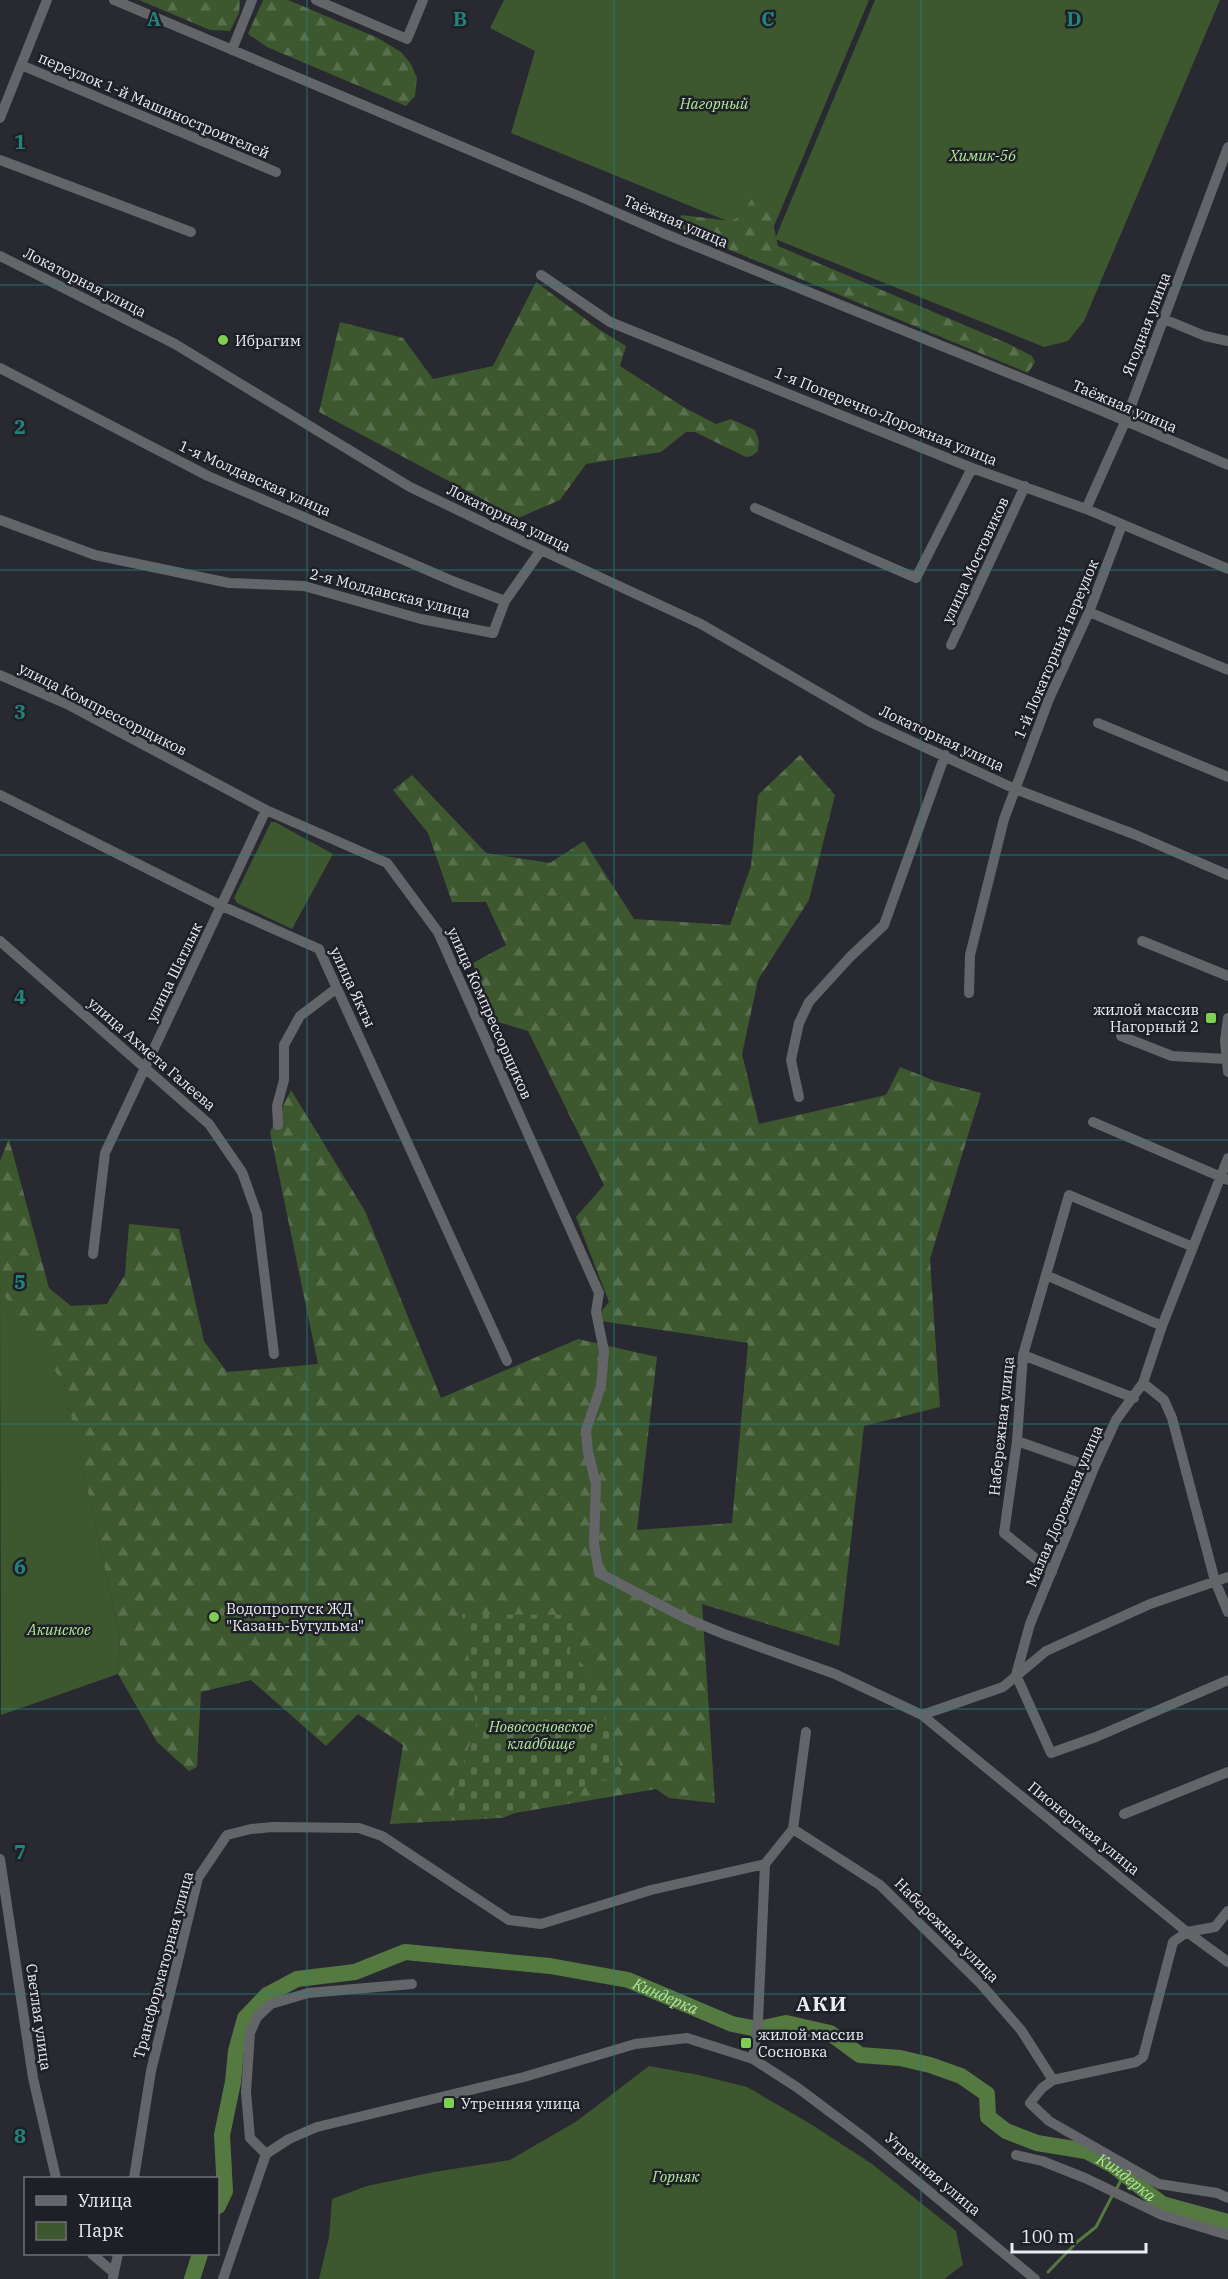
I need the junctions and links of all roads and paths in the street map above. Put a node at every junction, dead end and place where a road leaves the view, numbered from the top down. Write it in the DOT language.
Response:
graph roads {
  1 [pos="47,0"];
  2 [pos="114,0"];
  3 [pos="252,0"];
  4 [pos="316,0"];
  5 [pos="423,0"];
  6 [pos="232,50"];
  7 [pos="21,65"];
  8 [pos="0,118"];
  9 [pos="1228,147"];
  10 [pos="0,160"];
  11 [pos="276,172"];
  12 [pos="191,232"];
  13 [pos="0,256"];
  14 [pos="541,275"];
  15 [pos="1164,319"];
  16 [pos="1228,341"];
  17 [pos="0,368"];
  18 [pos="1125,422"];
  19 [pos="1228,465"];
  20 [pos="972,468"];
  21 [pos="1025,486"];
  22 [pos="755,508"];
  23 [pos="1086,509"];
  24 [pos="0,520"];
  25 [pos="1122,525"];
  26 [pos="541,550"];
  27 [pos="1228,569"];
  28 [pos="505,601"];
  29 [pos="1089,612"];
  30 [pos="951,645"];
  31 [pos="1228,669"];
  32 [pos="0,675"];
  33 [pos="1098,723"];
  34 [pos="945,755"];
  35 [pos="1228,777"];
  36 [pos="1015,789"];
  37 [pos="0,795"];
  38 [pos="266,810"];
  39 [pos="1228,874"];
  40 [pos="222,906"];
  41 [pos="1143,941"];
  42 [pos="0,942"];
  43 [pos="1225,975"];
  44 [pos="337,988"];
  45 [pos="969,993"];
  46 [pos="1228,1018"];
  47 [pos="1121,1036"];
  48 [pos="1226,1059"];
  49 [pos="145,1067"];
  50 [pos="1228,1072"];
  51 [pos="799,1097"];
  52 [pos="1093,1122"];
  53 [pos="278,1125"];
  54 [pos="1228,1158"];
  55 [pos="1225,1179"];
  56 [pos="1193,1247"];
  57 [pos="93,1254"];
  58 [pos="1046,1275"];
  59 [pos="1162,1326"];
  60 [pos="274,1354"];
  61 [pos="1023,1355"];
  62 [pos="507,1360"];
  63 [pos="1143,1383"];
  64 [pos="1134,1398"];
  65 [pos="1017,1441"];
  66 [pos="1094,1468"];
  67 [pos="1052,1572"];
  68 [pos="1228,1577"];
  69 [pos="1215,1581"];
  70 [pos="1228,1612"];
  71 [pos="1016,1676"];
  72 [pos="1228,1680"];
  73 [pos="922,1715"];
  74 [pos="806,1732"];
  75 [pos="1228,1772"];
  76 [pos="1124,1814"];
  77 [pos="793,1829"];
  78 [pos="0,1859"];
  79 [pos="765,1864"];
  80 [pos="1228,1911"];
  81 [pos="1187,1932"];
  82 [pos="1228,1962"];
  83 [pos="412,1984"];
  84 [pos="753,2059"];
  85 [pos="1053,2080"];
  86 [pos="266,2154"];
  87 [pos="1016,2155"];
  88 [pos="56,2177"];
  89 [pos="134,2177"];
  90 [pos="1228,2198"];
  91 [pos="1228,2235"];
  92 [pos="94,2255"];
  93 [pos="118,2255"];
  94 [pos="113,2275"];
  95 [pos="223,2279"];
  96 [pos="1035,2279"];
  1 -- 7 [label="street"];
  2 -- 6 [label="street, Таёжная улица"];
  3 -- 6 [label="street"];
  4 -- 5 [label="street"];
  6 -- 18 [label="street, Таёжная улица"];
  7 -- 8 [label="street"];
  7 -- 11 [label="street, переулок 1-й Машиностроителей"];
  9 -- 15 [label="street, Ягодная улица"];
  10 -- 12 [label="street"];
  13 -- 26 [label="street, Локаторная улица"];
  14 -- 20 [label="street, 1-я Поперечно-Дорожная улица"];
  15 -- 16 [label="street"];
  15 -- 18 [label="street, Ягодная улица"];
  17 -- 28 [label="street, 1-я Молдавская улица"];
  18 -- 19 [label="street, Таёжная улица"];
  18 -- 23 [label="street, Ягодная улица"];
  20 -- 21 [label="street, 1-я Поперечно-Дорожная улица"];
  20 -- 22 [label="street"];
  21 -- 23 [label="street, 1-я Поперечно-Дорожная улица"];
  21 -- 30 [label="street, улица Мостовиков"];
  23 -- 25 [label="street, 1-я Поперечно-Дорожная улица"];
  24 -- 28 [label="street, 2-я Молдавская улица"];
  25 -- 27 [label="street, 1-я Поперечно-Дорожная улица"];
  25 -- 29 [label="street, 1-й Локаторный переулок"];
  26 -- 28 [label="street"];
  26 -- 34 [label="street, Локаторная улица"];
  29 -- 31 [label="street"];
  29 -- 36 [label="street, 1-й Локаторный переулок"];
  32 -- 38 [label="street, улица Компрессорщиков"];
  33 -- 35 [label="street"];
  34 -- 36 [label="street, Локаторная улица"];
  34 -- 51 [label="street"];
  36 -- 39 [label="street, Локаторная улица"];
  36 -- 45 [label="street, 1-й Локаторный переулок"];
  37 -- 40 [label="street, улица Якты"];
  38 -- 40 [label="street, улица Шатлык"];
  38 -- 73 [label="street, улица Компрессорщиков"];
  40 -- 44 [label="street, улица Якты"];
  40 -- 49 [label="street, улица Шатлык"];
  41 -- 43 [label="street"];
  42 -- 49 [label="street, улица Ахмета Галеева"];
  44 -- 53 [label="street"];
  44 -- 62 [label="street, улица Якты"];
  46 -- 48 [label="street"];
  47 -- 48 [label="street"];
  48 -- 50 [label="street"];
  49 -- 57 [label="street, улица Шатлык"];
  49 -- 60 [label="street, улица Ахмета Галеева"];
  52 -- 55 [label="street"];
  54 -- 55 [label="street, Малая Дорожная улица"];
  55 -- 56 [label="street, Малая Дорожная улица"];
  56 -- 58 [label="street, Набережная улица"];
  56 -- 59 [label="street, Малая Дорожная улица"];
  58 -- 59 [label="street"];
  58 -- 61 [label="street, Набережная улица"];
  59 -- 63 [label="street, Малая Дорожная улица"];
  61 -- 64 [label="street"];
  61 -- 65 [label="street, Набережная улица"];
  63 -- 64 [label="street, Малая Дорожная улица"];
  63 -- 69 [label="street"];
  64 -- 66 [label="street, Малая Дорожная улица"];
  65 -- 66 [label="street"];
  65 -- 67 [label="street, Набережная улица"];
  66 -- 67 [label="street, Малая Дорожная улица"];
  67 -- 71 [label="street, Малая Дорожная улица"];
  68 -- 69 [label="street"];
  69 -- 70 [label="street"];
  69 -- 71 [label="street"];
  71 -- 72 [label="street"];
  71 -- 73 [label="street"];
  73 -- 81 [label="street, Пионерская улица"];
  74 -- 77 [label="street"];
  75 -- 76 [label="street"];
  77 -- 79 [label="street"];
  77 -- 85 [label="street, Набережная улица"];
  78 -- 88 [label="street, Светлая улица"];
  79 -- 84 [label="street"];
  79 -- 89 [label="street, Трансформаторная улица"];
  80 -- 81 [label="street"];
  81 -- 82 [label="street, Пионерская улица"];
  81 -- 85 [label="street"];
  83 -- 86 [label="street"];
  84 -- 86 [label="street, Утренняя улица"];
  84 -- 96 [label="street, Утренняя улица"];
  85 -- 90 [label="street"];
  86 -- 95 [label="street"];
  87 -- 91 [label="street"];
  92 -- 94 [label="street"];
  93 -- 94 [label="street"];
}
